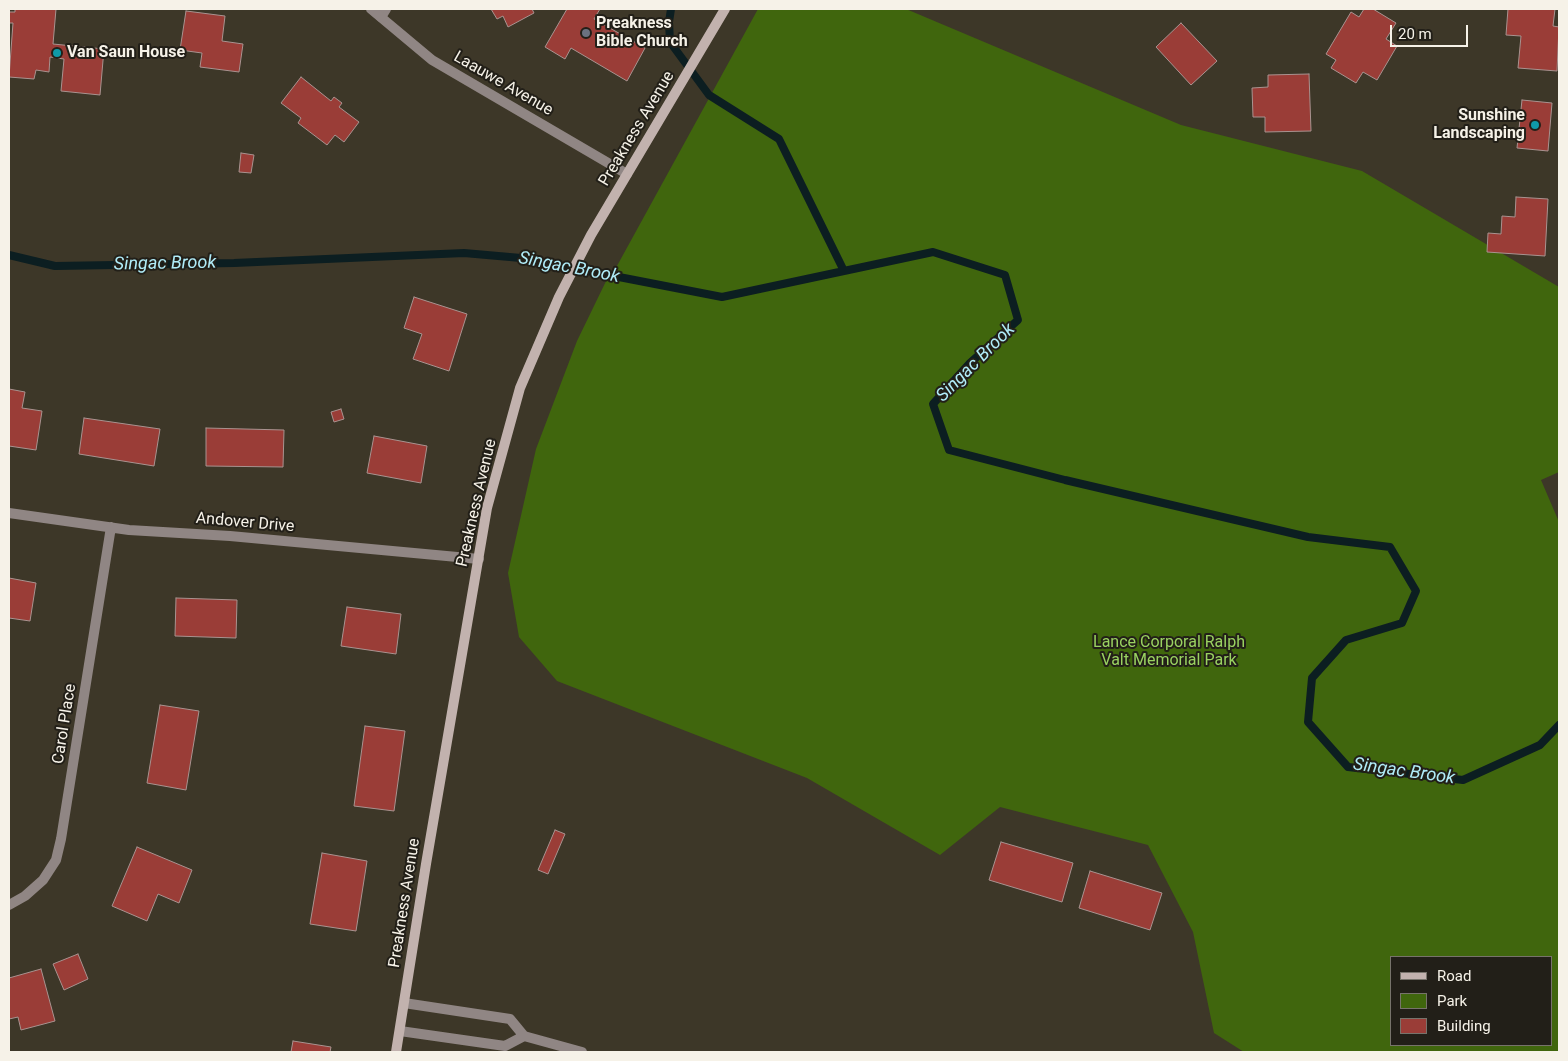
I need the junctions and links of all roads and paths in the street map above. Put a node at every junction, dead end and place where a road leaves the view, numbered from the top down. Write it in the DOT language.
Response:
graph roads {
  1 [pos="371,9"];
  2 [pos="725,9"];
  3 [pos="384,13"];
  4 [pos="627,174"];
  5 [pos="9,513"];
  6 [pos="112,527"];
  7 [pos="479,559"];
  8 [pos="9,905"];
  9 [pos="404,1003"];
  10 [pos="400,1031"];
  11 [pos="524,1036"];
  12 [pos="396,1052"];
  13 [pos="582,1052"];
  1 -- 3 [label="street, Laauwe Avenue"];
  2 -- 4 [label="main road, Preakness Avenue"];
  3 -- 4 [label="street, Laauwe Avenue"];
  4 -- 7 [label="main road, Preakness Avenue"];
  5 -- 6 [label="street, Andover Drive"];
  6 -- 7 [label="street, Andover Drive"];
  6 -- 8 [label="street, Carol Place"];
  7 -- 9 [label="main road, Preakness Avenue"];
  9 -- 10 [label="main road, Preakness Avenue"];
  9 -- 11 [label="street"];
  10 -- 11 [label="street"];
  10 -- 12 [label="main road, Preakness Avenue"];
  11 -- 13 [label="street"];
}
